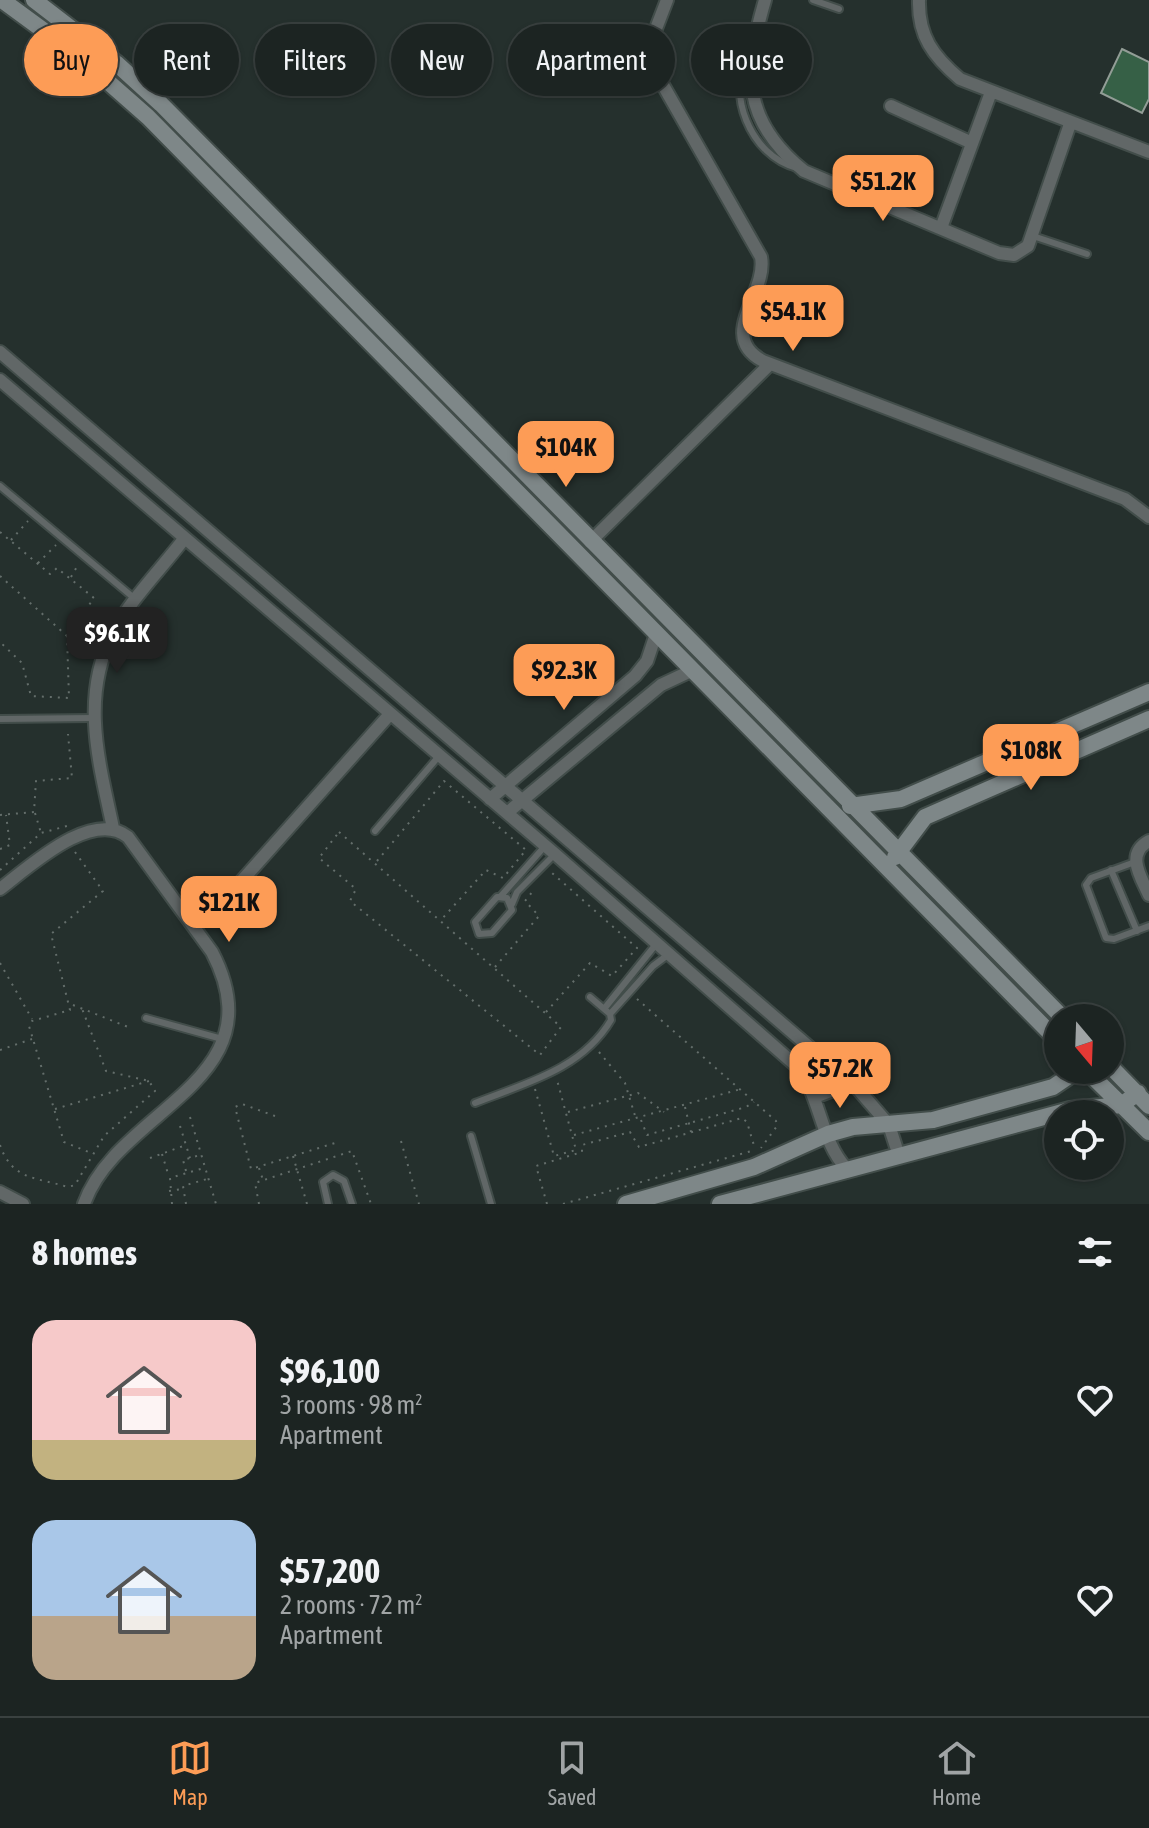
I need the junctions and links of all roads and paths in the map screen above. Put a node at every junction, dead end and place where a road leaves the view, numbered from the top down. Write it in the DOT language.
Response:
graph roads {
  1 [pos="2,0"];
  2 [pos="34,0"];
  3 [pos="667,0"];
  4 [pos="765,0"];
  5 [pos="813,0"];
  6 [pos="919,0"];
  7 [pos="839,9"];
  8 [pos="991,92"];
  9 [pos="891,106"];
  10 [pos="1070,124"];
  11 [pos="972,143"];
  12 [pos="1149,152"];
  13 [pos="941,228"];
  14 [pos="1033,236"];
  15 [pos="1087,254"];
  16 [pos="0,352"];
  17 [pos="770,364"];
  18 [pos="0,380"];
  19 [pos="0,486"];
  20 [pos="34,515"];
  21 [pos="1149,517"];
  22 [pos="0,532"];
  23 [pos="62,538"];
  24 [pos="184,539"];
  25 [pos="10,541"];
  26 [pos="590,542"];
  27 [pos="83,556"];
  28 [pos="38,564"];
  29 [pos="0,576"];
  30 [pos="70,578"];
  31 [pos="636,600"];
  32 [pos="137,601"];
  33 [pos="656,634"];
  34 [pos="67,636"];
  35 [pos="0,642"];
  36 [pos="693,670"];
  37 [pos="1149,692"];
  38 [pos="390,714"];
  39 [pos="93,718"];
  40 [pos="0,719"];
  41 [pos="1149,719"];
  42 [pos="68,734"];
  43 [pos="439,756"];
  44 [pos="507,784"];
  45 [pos="490,799"];
  46 [pos="524,799"];
  47 [pos="856,807"];
  48 [pos="830,809"];
  49 [pos="34,812"];
  50 [pos="507,813"];
  51 [pos="6,814"];
  52 [pos="0,815"];
  53 [pos="113,828"];
  54 [pos="375,831"];
  55 [pos="41,833"];
  56 [pos="73,838"];
  57 [pos="1149,841"];
  58 [pos="0,849"];
  59 [pos="550,850"];
  60 [pos="900,850"];
  61 [pos="376,862"];
  62 [pos="1135,862"];
  63 [pos="1149,863"];
  64 [pos="888,865"];
  65 [pos="0,870"];
  66 [pos="1111,870"];
  67 [pos="548,873"];
  68 [pos="540,882"];
  69 [pos="0,889"];
  70 [pos="230,894"];
  71 [pos="1149,895"];
  72 [pos="500,897"];
  73 [pos="512,904"];
  74 [pos="441,920"];
  75 [pos="1149,926"];
  76 [pos="1137,931"];
  77 [pos="657,943"];
  78 [pos="669,954"];
  79 [pos="0,963"];
  80 [pos="493,968"];
  81 [pos="590,997"];
  82 [pos="636,998"];
  83 [pos="71,1004"];
  84 [pos="1049,1004"];
  85 [pos="81,1006"];
  86 [pos="607,1012"];
  87 [pos="545,1013"];
  88 [pos="146,1018"];
  89 [pos="32,1021"];
  90 [pos="128,1027"];
  91 [pos="1044,1027"];
  92 [pos="33,1039"];
  93 [pos="222,1039"];
  94 [pos="592,1045"];
  95 [pos="0,1050"];
  96 [pos="555,1071"];
  97 [pos="843,1076"];
  98 [pos="1124,1080"];
  99 [pos="149,1081"];
  100 [pos="532,1081"];
  101 [pos="1055,1084"];
  102 [pos="1100,1084"];
  103 [pos="742,1089"];
  104 [pos="629,1095"];
  105 [pos="815,1097"];
  106 [pos="1116,1100"];
  107 [pos="1143,1100"];
  108 [pos="755,1101"];
  109 [pos="475,1103"];
  110 [pos="685,1106"];
  111 [pos="1124,1108"];
  112 [pos="54,1109"];
  113 [pos="567,1112"];
  114 [pos="664,1112"];
  115 [pos="275,1116"];
  116 [pos="190,1117"];
  117 [pos="1044,1117"];
  118 [pos="641,1118"];
  119 [pos="636,1120"];
  120 [pos="689,1123"];
  121 [pos="889,1125"];
  122 [pos="180,1126"];
  123 [pos="602,1128"];
  124 [pos="691,1132"];
  125 [pos="1149,1132"];
  126 [pos="653,1134"];
  127 [pos="828,1134"];
  128 [pos="574,1135"];
  129 [pos="471,1136"];
  130 [pos="605,1138"];
  131 [pos="401,1141"];
  132 [pos="656,1142"];
  133 [pos="335,1143"];
  134 [pos="0,1145"];
  135 [pos="186,1145"];
  136 [pos="755,1150"];
  137 [pos="91,1153"];
  138 [pos="162,1154"];
  139 [pos="202,1154"];
  140 [pos="568,1154"];
  141 [pos="293,1156"];
  142 [pos="899,1156"];
  143 [pos="150,1158"];
  144 [pos="190,1158"];
  145 [pos="259,1167"];
  146 [pos="206,1168"];
  147 [pos="298,1169"];
  148 [pos="847,1169"];
  149 [pos="187,1173"];
  150 [pos="170,1178"];
  151 [pos="209,1178"];
  152 [pos="263,1180"];
  153 [pos="184,1189"];
  154 [pos="169,1191"];
  155 [pos="0,1192"];
  156 [pos="23,1204"];
  157 [pos="84,1204"];
  158 [pos="172,1204"];
  159 [pos="186,1204"];
  160 [pos="215,1204"];
  161 [pos="259,1204"];
  162 [pos="307,1204"];
  163 [pos="328,1204"];
  164 [pos="352,1204"];
  165 [pos="371,1204"];
  166 [pos="418,1204"];
  167 [pos="491,1204"];
  168 [pos="547,1204"];
  169 [pos="563,1204"];
  170 [pos="626,1204"];
  171 [pos="720,1204"];
  1 -- 31 [label="street"];
  2 -- 26 [label="street"];
  3 -- 17 [label="street"];
  4 -- 13 [label="street"];
  5 -- 7 [label="lane"];
  6 -- 8 [label="street"];
  8 -- 10 [label="street"];
  8 -- 11 [label="street"];
  9 -- 11 [label="street"];
  10 -- 12 [label="street"];
  10 -- 14 [label="street"];
  11 -- 13 [label="street"];
  13 -- 14 [label="street"];
  14 -- 15 [label="lane"];
  16 -- 44 [label="street"];
  17 -- 21 [label="street"];
  17 -- 26 [label="street"];
  18 -- 24 [label="street"];
  19 -- 20 [label="lane"];
  20 -- 23 [label="lane"];
  20 -- 25 [label="path"];
  22 -- 25 [label="path"];
  23 -- 27 [label="lane"];
  23 -- 28 [label="path"];
  24 -- 32 [label="street"];
  24 -- 38 [label="street"];
  25 -- 28 [label="path"];
  26 -- 31 [label="street"];
  27 -- 30 [label="path"];
  27 -- 32 [label="lane"];
  28 -- 30 [label="path"];
  29 -- 34 [label="path"];
  30 -- 34 [label="path"];
  31 -- 33 [label="street"];
  31 -- 47 [label="street"];
  32 -- 39 [label="street"];
  33 -- 36 [label="street"];
  33 -- 44 [label="street"];
  34 -- 35 [label="path"];
  36 -- 46 [label="street"];
  36 -- 48 [label="street"];
  37 -- 47 [label="street"];
  38 -- 43 [label="street"];
  38 -- 70 [label="street"];
  39 -- 40 [label="lane"];
  39 -- 53 [label="street"];
  41 -- 60 [label="street"];
  42 -- 49 [label="path"];
  43 -- 45 [label="street"];
  43 -- 54 [label="lane"];
  44 -- 45 [label="street"];
  44 -- 46 [label="street"];
  45 -- 50 [label="street"];
  46 -- 50 [label="street"];
  46 -- 97 [label="street"];
  47 -- 48 [label="street"];
  47 -- 60 [label="street"];
  48 -- 64 [label="street"];
  49 -- 51 [label="path"];
  49 -- 55 [label="path"];
  50 -- 59 [label="street"];
  51 -- 52 [label="path"];
  51 -- 58 [label="path"];
  53 -- 56 [label="street"];
  53 -- 93 [label="street"];
  55 -- 56 [label="path"];
  55 -- 65 [label="path"];
  56 -- 69 [label="street"];
  56 -- 83 [label="path"];
  57 -- 62 [label="street"];
  59 -- 72 [label="lane"];
  59 -- 73 [label="lane"];
  59 -- 77 [label="street"];
  60 -- 64 [label="street"];
  60 -- 84 [label="street"];
  61 -- 74 [label="path"];
  61 -- 74 [label="path"];
  61 -- 87 [label="path"];
  62 -- 63 [label="street"];
  62 -- 66 [label="lane"];
  62 -- 71 [label="street"];
  64 -- 91 [label="street"];
  66 -- 76 [label="lane"];
  66 -- 76 [label="lane"];
  67 -- 87 [label="path"];
  68 -- 80 [label="path"];
  72 -- 73 [label="lane"];
  72 -- 73 [label="lane"];
  74 -- 80 [label="path"];
  75 -- 76 [label="lane"];
  77 -- 78 [label="street"];
  77 -- 86 [label="lane"];
  78 -- 86 [label="lane"];
  78 -- 105 [label="street"];
  79 -- 89 [label="path"];
  80 -- 87 [label="path"];
  81 -- 86 [label="lane"];
  82 -- 103 [label="path"];
  83 -- 85 [label="path"];
  83 -- 89 [label="path"];
  85 -- 90 [label="path"];
  85 -- 99 [label="path"];
  86 -- 94 [label="lane"];
  88 -- 93 [label="lane"];
  89 -- 92 [label="path"];
  92 -- 95 [label="path"];
  92 -- 112 [label="path"];
  93 -- 157 [label="street"];
  94 -- 96 [label="lane"];
  94 -- 104 [label="path"];
  96 -- 100 [label="lane"];
  96 -- 113 [label="path"];
  97 -- 105 [label="street"];
  97 -- 121 [label="street"];
  98 -- 107 [label="street"];
  99 -- 112 [label="path"];
  99 -- 137 [label="path"];
  100 -- 109 [label="lane"];
  100 -- 140 [label="path"];
  101 -- 121 [label="street"];
  102 -- 106 [label="street"];
  103 -- 108 [label="path"];
  103 -- 110 [label="path"];
  104 -- 113 [label="path"];
  104 -- 114 [label="path"];
  104 -- 119 [label="path"];
  105 -- 127 [label="street"];
  108 -- 120 [label="path"];
  108 -- 136 [label="path"];
  110 -- 114 [label="path"];
  110 -- 120 [label="path"];
  111 -- 125 [label="street"];
  112 -- 137 [label="path"];
  113 -- 128 [label="path"];
  114 -- 118 [label="path"];
  115 -- 145 [label="path"];
  116 -- 139 [label="path"];
  117 -- 142 [label="street"];
  118 -- 119 [label="path"];
  118 -- 126 [label="path"];
  119 -- 123 [label="path"];
  120 -- 124 [label="path"];
  120 -- 126 [label="path"];
  121 -- 127 [label="street"];
  121 -- 142 [label="street"];
  122 -- 135 [label="path"];
  123 -- 128 [label="path"];
  123 -- 130 [label="path"];
  124 -- 132 [label="path"];
  124 -- 136 [label="path"];
  126 -- 132 [label="path"];
  127 -- 148 [label="street"];
  127 -- 170 [label="street"];
  128 -- 140 [label="path"];
  129 -- 167 [label="lane"];
  130 -- 132 [label="path"];
  130 -- 140 [label="path"];
  131 -- 166 [label="path"];
  133 -- 141 [label="path"];
  134 -- 137 [label="path"];
  135 -- 138 [label="path"];
  135 -- 144 [label="path"];
  136 -- 169 [label="path"];
  138 -- 143 [label="path"];
  138 -- 150 [label="path"];
  139 -- 144 [label="path"];
  139 -- 146 [label="path"];
  140 -- 168 [label="path"];
  141 -- 145 [label="path"];
  141 -- 147 [label="path"];
  142 -- 148 [label="street"];
  144 -- 149 [label="path"];
  145 -- 152 [label="path"];
  146 -- 149 [label="path"];
  146 -- 151 [label="path"];
  147 -- 152 [label="path"];
  147 -- 162 [label="path"];
  147 -- 165 [label="path"];
  148 -- 171 [label="street"];
  149 -- 150 [label="path"];
  150 -- 154 [label="path"];
  151 -- 153 [label="path"];
  151 -- 160 [label="path"];
  152 -- 161 [label="path"];
  153 -- 154 [label="path"];
  153 -- 159 [label="path"];
  154 -- 158 [label="path"];
  155 -- 156 [label="street"];
  163 -- 164 [label="lane"];
}
